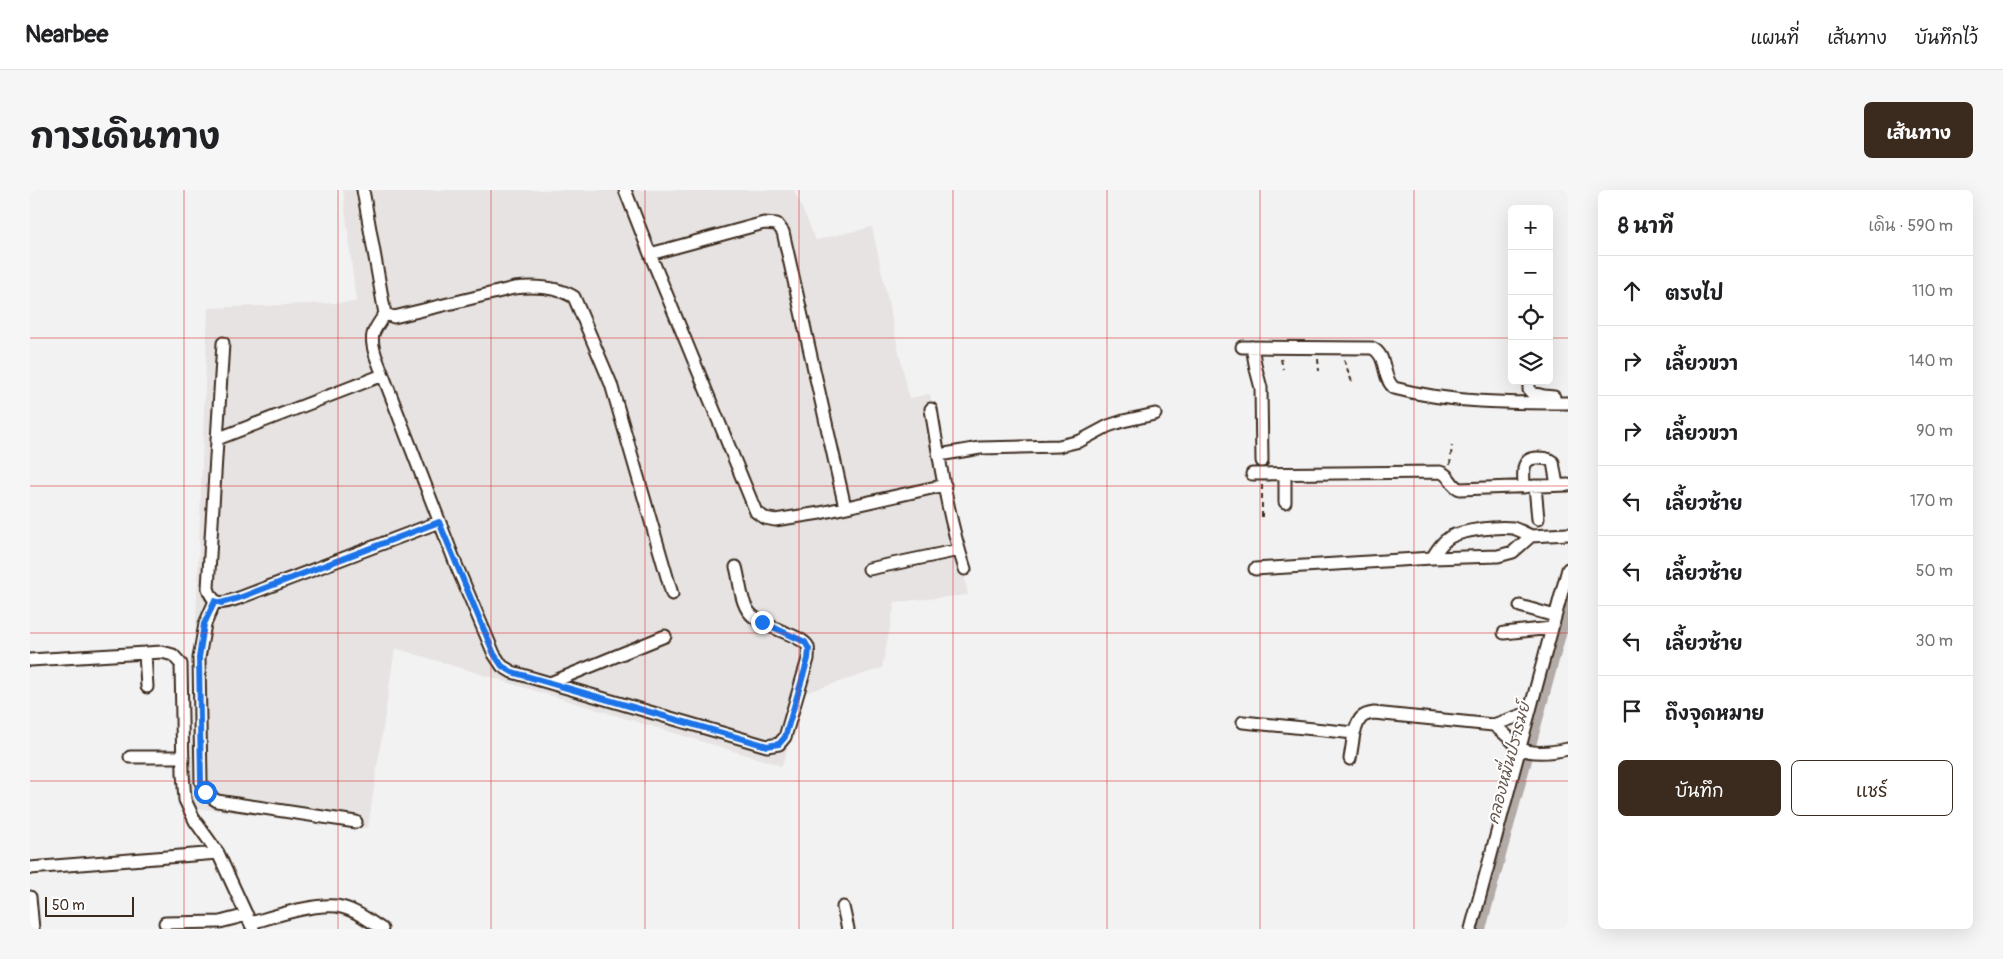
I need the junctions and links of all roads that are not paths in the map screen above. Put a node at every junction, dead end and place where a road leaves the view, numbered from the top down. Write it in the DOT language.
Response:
graph roads {
  1 [pos="363,190"];
  2 [pos="625,190"];
  3 [pos="650,254"];
  4 [pos="385,314"];
  5 [pos="223,343"];
  6 [pos="383,375"];
  7 [pos="1530,385"];
  8 [pos="1568,397"];
  9 [pos="1568,404"];
  10 [pos="931,409"];
  11 [pos="1155,414"];
  12 [pos="217,439"];
  13 [pos="939,455"];
  14 [pos="1262,460"];
  15 [pos="1257,474"];
  16 [pos="1285,474"];
  17 [pos="945,485"];
  18 [pos="1562,485"];
  19 [pos="1529,486"];
  20 [pos="1285,502"];
  21 [pos="845,507"];
  22 [pos="1538,519"];
  23 [pos="439,522"];
  24 [pos="1568,534"];
  25 [pos="1531,536"];
  26 [pos="959,550"];
  27 [pos="1432,558"];
  28 [pos="736,567"];
  29 [pos="1255,569"];
  30 [pos="1568,569"];
  31 [pos="869,570"];
  32 [pos="965,570"];
  33 [pos="672,594"];
  34 [pos="215,601"];
  35 [pos="1520,606"];
  36 [pos="1555,616"];
  37 [pos="1552,628"];
  38 [pos="1504,633"];
  39 [pos="665,636"];
  40 [pos="145,653"];
  41 [pos="30,660"];
  42 [pos="550,683"];
  43 [pos="147,687"];
  44 [pos="1528,713"];
  45 [pos="1243,722"];
  46 [pos="1493,725"];
  47 [pos="1354,733"];
  48 [pos="1519,747"];
  49 [pos="1568,749"];
  50 [pos="130,757"];
  51 [pos="183,757"];
  52 [pos="1350,758"];
  53 [pos="356,822"];
  54 [pos="218,853"];
  55 [pos="30,868"];
  56 [pos="30,897"];
  57 [pos="843,906"];
  58 [pos="250,922"];
  59 [pos="165,923"];
  60 [pos="32,929"];
  61 [pos="382,929"];
  62 [pos="848,929"];
  63 [pos="1471,929"];
  1 -- 4 [label="street"];
  2 -- 3 [label="street"];
  3 -- 21 [label="street"];
  3 -- 21 [label="street"];
  4 -- 6 [label="street"];
  4 -- 33 [label="street"];
  5 -- 12 [label="street"];
  6 -- 12 [label="street"];
  6 -- 23 [label="street"];
  7 -- 8 [label="street"];
  9 -- 14 [label="street"];
  10 -- 13 [label="street"];
  11 -- 13 [label="street"];
  12 -- 34 [label="street"];
  13 -- 17 [label="street"];
  15 -- 16 [label="street"];
  16 -- 19 [label="street"];
  16 -- 20 [label="street"];
  17 -- 21 [label="street"];
  17 -- 26 [label="street"];
  18 -- 19 [label="street"];
  18 -- 19 [label="street"];
  19 -- 22 [label="street"];
  23 -- 34 [label="street"];
  23 -- 42 [label="street"];
  24 -- 25 [label="street"];
  25 -- 27 [label="street"];
  25 -- 27 [label="street"];
  26 -- 31 [label="street"];
  26 -- 32 [label="street"];
  27 -- 29 [label="street"];
  28 -- 42 [label="street"];
  30 -- 36 [label="street"];
  34 -- 53 [label="street"];
  35 -- 36 [label="street"];
  36 -- 37 [label="street"];
  37 -- 38 [label="street"];
  37 -- 44 [label="street"];
  39 -- 42 [label="street"];
  40 -- 41 [label="street"];
  40 -- 43 [label="street"];
  40 -- 51 [label="street"];
  44 -- 46 [label="street"];
  44 -- 48 [label="street"];
  45 -- 47 [label="street"];
  46 -- 47 [label="street"];
  46 -- 48 [label="street"];
  47 -- 52 [label="street"];
  48 -- 49 [label="street"];
  48 -- 63 [label="street"];
  50 -- 51 [label="street"];
  51 -- 54 [label="street"];
  54 -- 55 [label="street"];
  54 -- 58 [label="street"];
  56 -- 60 [label="street"];
  57 -- 62 [label="street"];
  58 -- 59 [label="street"];
  58 -- 61 [label="street"];
}
